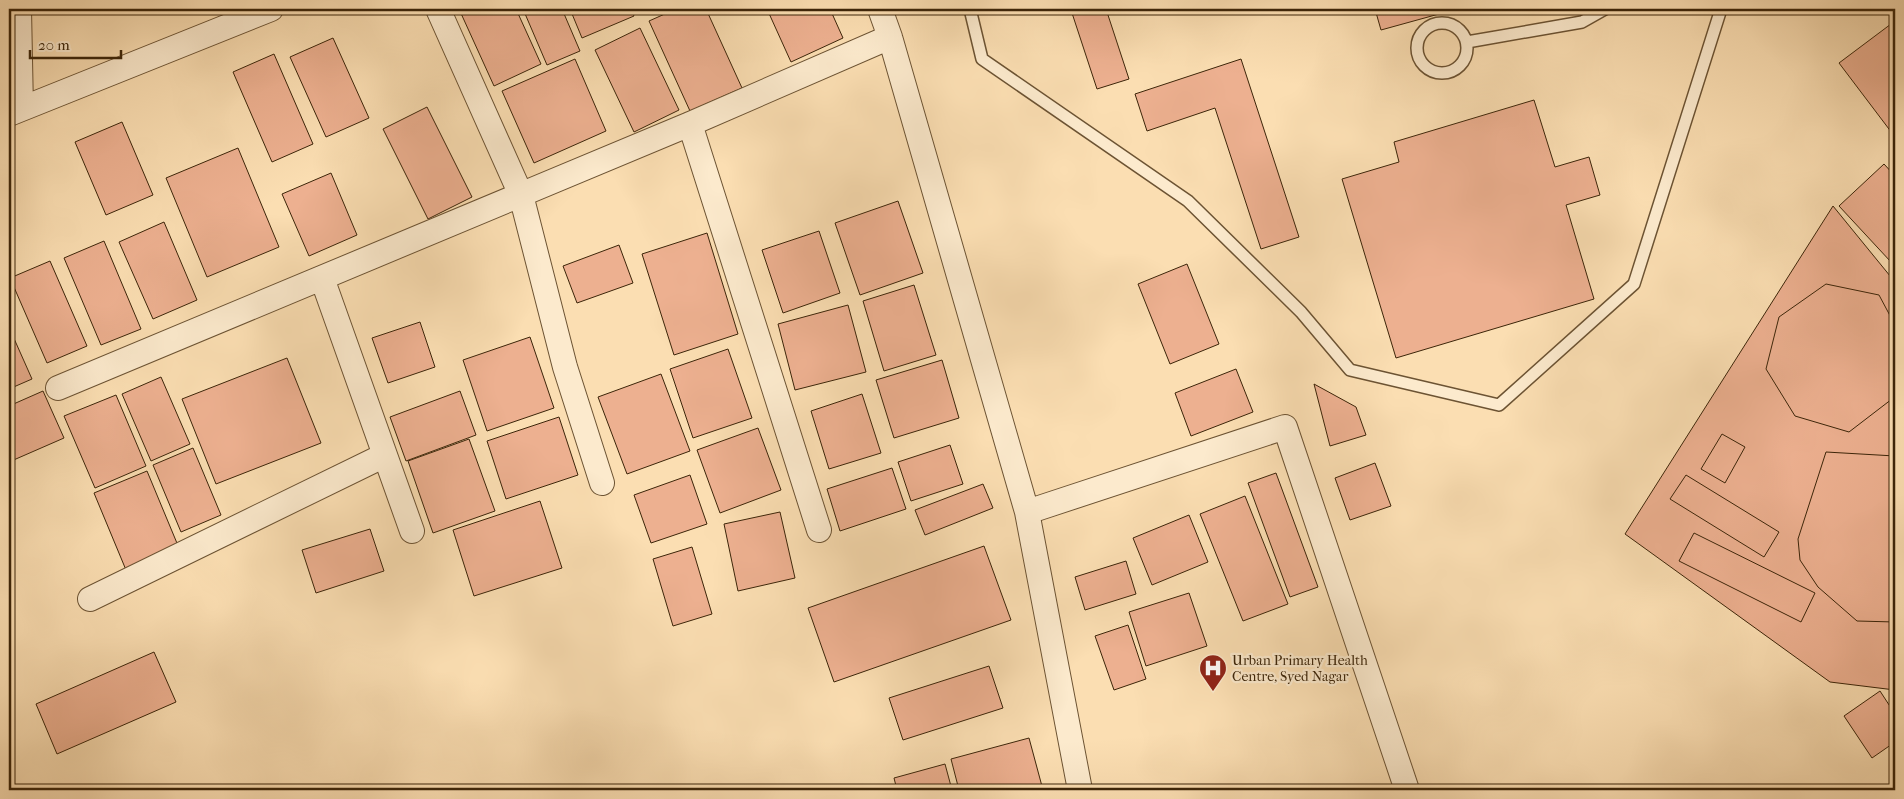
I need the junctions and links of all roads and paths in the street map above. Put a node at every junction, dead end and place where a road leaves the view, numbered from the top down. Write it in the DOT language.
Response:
graph roads {
  1 [pos="19,9"];
  2 [pos="271,9"];
  3 [pos="438,9"];
  4 [pos="880,9"];
  5 [pos="970,9"];
  6 [pos="1605,9"];
  7 [pos="1721,9"];
  8 [pos="890,37"];
  9 [pos="1467,42"];
  10 [pos="15,111"];
  11 [pos="690,124"];
  12 [pos="521,195"];
  13 [pos="322,278"];
  14 [pos="58,388"];
  15 [pos="385,455"];
  16 [pos="602,483"];
  17 [pos="1027,512"];
  18 [pos="819,530"];
  19 [pos="412,531"];
  20 [pos="90,599"];
  21 [pos="1080,790"];
  22 [pos="1407,790"];
  1 -- 10 [label="street"];
  2 -- 10 [label="street"];
  3 -- 12 [label="street"];
  4 -- 8 [label="street"];
  5 -- 7 [label="lane"];
  6 -- 9 [label="lane"];
  8 -- 11 [label="street"];
  8 -- 17 [label="street"];
  9 -- 9 [label="lane"];
  11 -- 12 [label="street"];
  11 -- 18 [label="street"];
  12 -- 13 [label="street"];
  12 -- 16 [label="street"];
  13 -- 14 [label="street"];
  13 -- 15 [label="street"];
  15 -- 19 [label="street"];
  15 -- 20 [label="street"];
  17 -- 21 [label="street"];
  17 -- 22 [label="street"];
}
